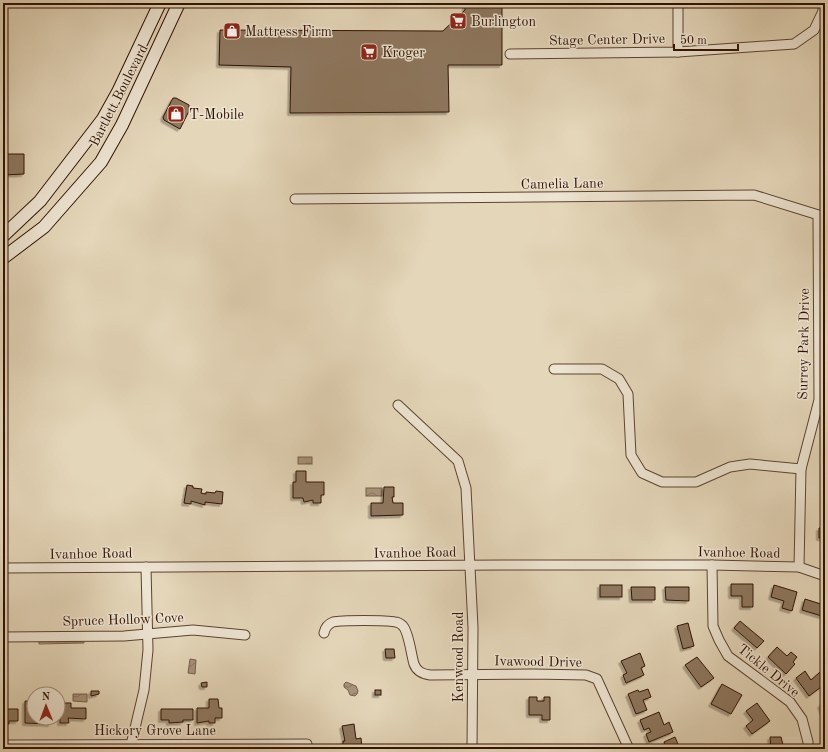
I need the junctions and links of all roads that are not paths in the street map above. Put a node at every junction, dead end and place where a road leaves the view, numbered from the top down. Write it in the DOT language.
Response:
graph roads {
  1 [pos="160,3"];
  2 [pos="180,3"];
  3 [pos="678,3"];
  4 [pos="823,3"];
  5 [pos="678,52"];
  6 [pos="510,54"];
  7 [pos="295,199"];
  8 [pos="821,216"];
  9 [pos="3,236"];
  10 [pos="3,258"];
  11 [pos="554,369"];
  12 [pos="398,405"];
  13 [pos="801,469"];
  14 [pos="470,565"];
  15 [pos="712,565"];
  16 [pos="146,567"];
  17 [pos="799,567"];
  18 [pos="3,568"];
  19 [pos="825,576"];
  20 [pos="324,633"];
  21 [pos="148,634"];
  22 [pos="245,635"];
  23 [pos="3,637"];
  24 [pos="473,675"];
  25 [pos="307,744"];
  26 [pos="3,745"];
  27 [pos="131,747"];
  28 [pos="472,749"];
  29 [pos="629,749"];
  30 [pos="808,749"];
  1 -- 9 [label="main road, Bartlett Boulevard"];
  2 -- 10 [label="main road, Bartlett Boulevard"];
  3 -- 5 [label="street"];
  4 -- 5 [label="street, Stage Center Drive"];
  5 -- 6 [label="street, Stage Center Drive"];
  7 -- 8 [label="street, Camelia Lane"];
  8 -- 13 [label="street, Surrey Park Drive"];
  11 -- 13 [label="street"];
  12 -- 14 [label="street, Kenwood Road"];
  13 -- 17 [label="street, Surrey Park Drive"];
  14 -- 15 [label="street, Ivanhoe Road"];
  14 -- 16 [label="street, Ivanhoe Road"];
  14 -- 24 [label="street, Kenwood Road"];
  15 -- 17 [label="street, Ivanhoe Road"];
  15 -- 30 [label="street, Tickle Drive"];
  16 -- 18 [label="street, Ivanhoe Road"];
  16 -- 21 [label="street"];
  17 -- 19 [label="street, Ivanhoe Road"];
  20 -- 24 [label="street, Ivawood Drive"];
  21 -- 22 [label="street, Spruce Hollow Cove"];
  21 -- 23 [label="street, Spruce Hollow Cove"];
  21 -- 27 [label="street"];
  24 -- 28 [label="street, Kenwood Road"];
  24 -- 29 [label="street, Ivawood Drive"];
  25 -- 27 [label="street, Hickory Grove Lane"];
  26 -- 27 [label="street, Hickory Grove Lane"];
}
